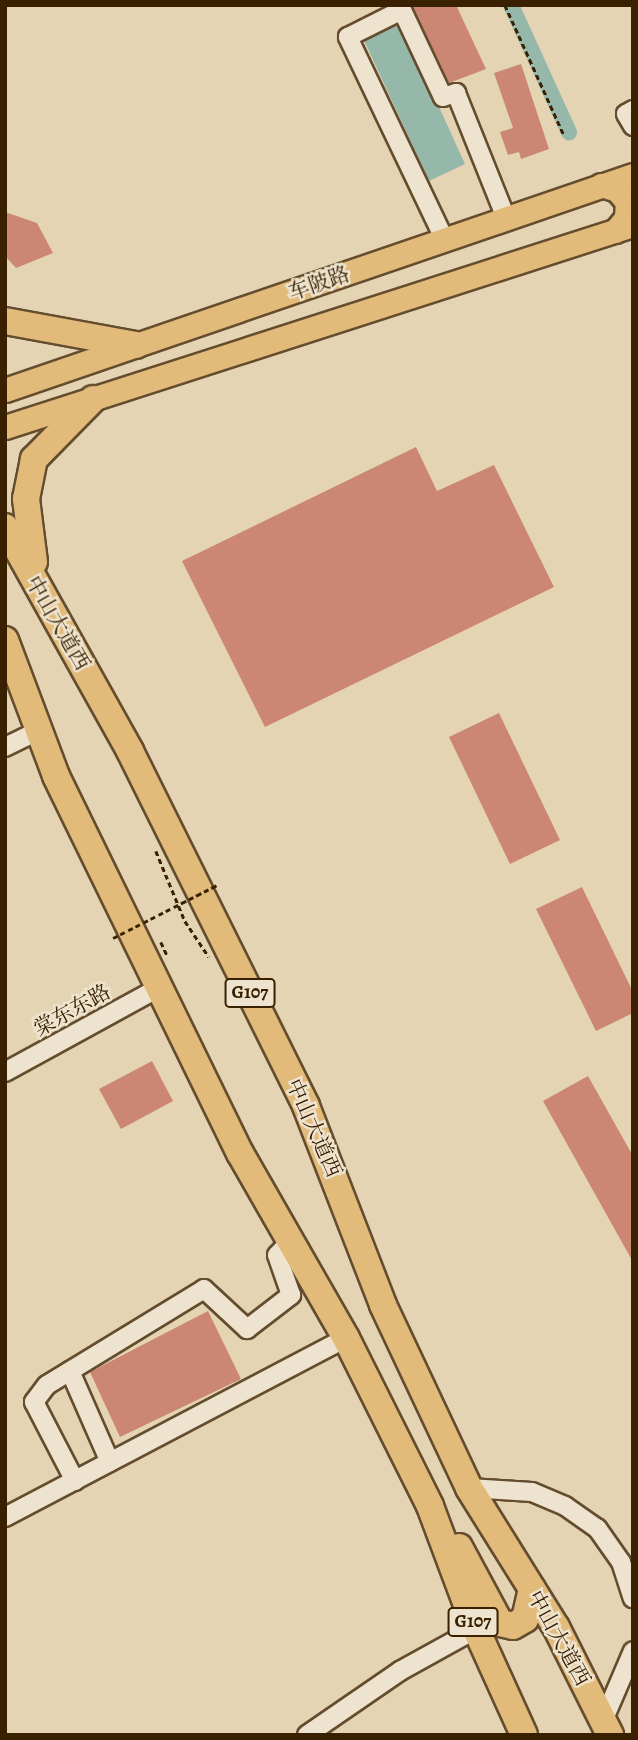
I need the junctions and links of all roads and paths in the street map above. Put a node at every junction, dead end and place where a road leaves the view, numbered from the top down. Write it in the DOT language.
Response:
graph roads {
  1 [pos="505,5"];
  2 [pos="633,110"];
  3 [pos="633,126"];
  4 [pos="564,135"];
  5 [pos="633,175"];
  6 [pos="601,185"];
  7 [pos="502,208"];
  8 [pos="624,228"];
  9 [pos="440,230"];
  10 [pos="5,321"];
  11 [pos="136,345"];
  12 [pos="5,390"];
  13 [pos="93,399"];
  14 [pos="5,427"];
  15 [pos="5,527"];
  16 [pos="45,605"];
  17 [pos="6,644"];
  18 [pos="38,731"];
  19 [pos="5,747"];
  20 [pos="152,839"];
  21 [pos="218,885"];
  22 [pos="113,938"];
  23 [pos="212,962"];
  24 [pos="160,987"];
  25 [pos="5,1072"];
  26 [pos="290,1242"];
  27 [pos="346,1338"];
  28 [pos="70,1371"];
  29 [pos="110,1462"];
  30 [pos="75,1480"];
  31 [pos="470,1488"];
  32 [pos="430,1506"];
  33 [pos="5,1517"];
  34 [pos="627,1559"];
  35 [pos="532,1589"];
  36 [pos="633,1598"];
  37 [pos="476,1629"];
  38 [pos="633,1651"];
  39 [pos="607,1728"];
  40 [pos="307,1735"];
  41 [pos="524,1735"];
  1 -- 4 [label="path"];
  2 -- 3 [label="street"];
  5 -- 6 [label="main road, 车陂路"];
  6 -- 8 [label="main road"];
  6 -- 11 [label="main road, 车陂路"];
  7 -- 9 [label="street"];
  8 -- 13 [label="main road, 车陂路"];
  10 -- 11 [label="highway"];
  11 -- 12 [label="main road, 车陂路"];
  13 -- 14 [label="main road, 车陂路"];
  13 -- 16 [label="highway"];
  15 -- 16 [label="highway, 中山大道西 / G107"];
  16 -- 31 [label="highway, 中山大道西 / G107"];
  17 -- 18 [label="highway, G107"];
  18 -- 19 [label="street"];
  18 -- 24 [label="highway, G107"];
  20 -- 23 [label="path"];
  21 -- 22 [label="path, bridge"];
  24 -- 25 [label="street, 棠东东路"];
  24 -- 26 [label="highway, G107"];
  26 -- 27 [label="highway, G107"];
  26 -- 28 [label="street"];
  27 -- 29 [label="street"];
  27 -- 32 [label="highway, G107"];
  28 -- 29 [label="street"];
  28 -- 30 [label="street"];
  29 -- 30 [label="street"];
  30 -- 33 [label="street"];
  31 -- 34 [label="street"];
  31 -- 35 [label="highway, 中山大道西 / G107"];
  32 -- 35 [label="highway"];
  32 -- 37 [label="highway, G107"];
  34 -- 36 [label="street"];
  35 -- 39 [label="highway, 中山大道西 / G107"];
  37 -- 40 [label="street"];
  37 -- 41 [label="highway, G107"];
  38 -- 39 [label="street"];
}
